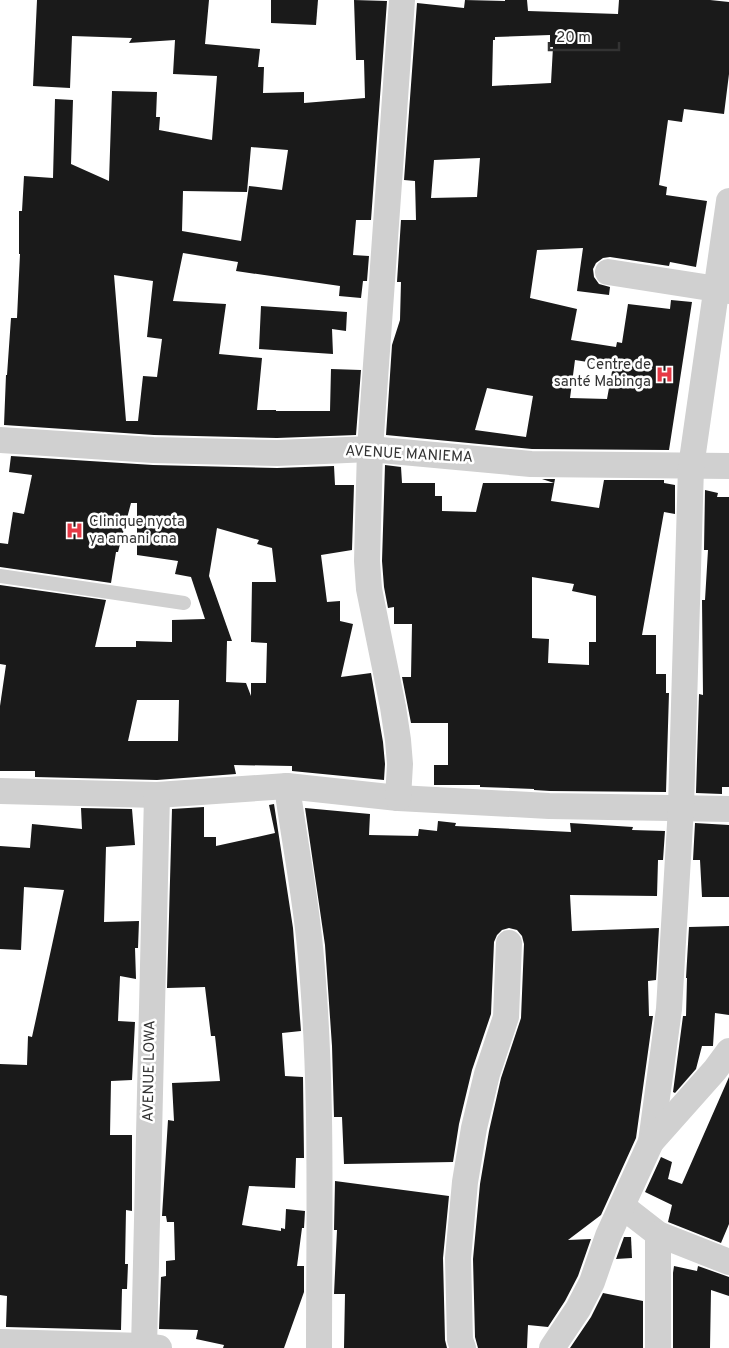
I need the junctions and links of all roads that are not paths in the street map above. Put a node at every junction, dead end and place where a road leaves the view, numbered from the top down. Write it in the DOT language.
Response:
graph roads {
  1 [pos="402,0"];
  2 [pos="729,201"];
  3 [pos="608,272"];
  4 [pos="722,290"];
  5 [pos="0,440"];
  6 [pos="370,449"];
  7 [pos="729,466"];
  8 [pos="691,467"];
  9 [pos="0,576"];
  10 [pos="184,603"];
  11 [pos="286,786"];
  12 [pos="0,791"];
  13 [pos="157,795"];
  14 [pos="398,798"];
  15 [pos="681,807"];
  16 [pos="729,809"];
  17 [pos="509,943"];
  18 [pos="724,1066"];
  19 [pos="651,1142"];
  20 [pos="622,1206"];
  21 [pos="658,1234"];
  22 [pos="729,1262"];
  23 [pos="0,1342"];
  24 [pos="149,1347"];
  25 [pos="319,1348"];
  26 [pos="463,1348"];
  27 [pos="552,1348"];
  28 [pos="658,1348"];
  1 -- 6 [label="street"];
  2 -- 4 [label="street"];
  3 -- 4 [label="street"];
  4 -- 8 [label="street"];
  5 -- 6 [label="street, AVENUE MANIEMA"];
  6 -- 8 [label="street, AVENUE MANIEMA"];
  6 -- 14 [label="street"];
  7 -- 8 [label="street, AVENUE MANIEMA"];
  8 -- 15 [label="street"];
  9 -- 10 [label="lane"];
  11 -- 13 [label="street"];
  11 -- 14 [label="street"];
  11 -- 25 [label="street"];
  12 -- 13 [label="street"];
  13 -- 24 [label="street, AVENUE LOWA"];
  14 -- 15 [label="street"];
  15 -- 16 [label="street"];
  15 -- 19 [label="street"];
  17 -- 26 [label="street"];
  18 -- 19 [label="street"];
  19 -- 20 [label="street"];
  20 -- 21 [label="street"];
  20 -- 27 [label="street"];
  21 -- 22 [label="street"];
  21 -- 28 [label="street"];
  23 -- 24 [label="street"];
}
